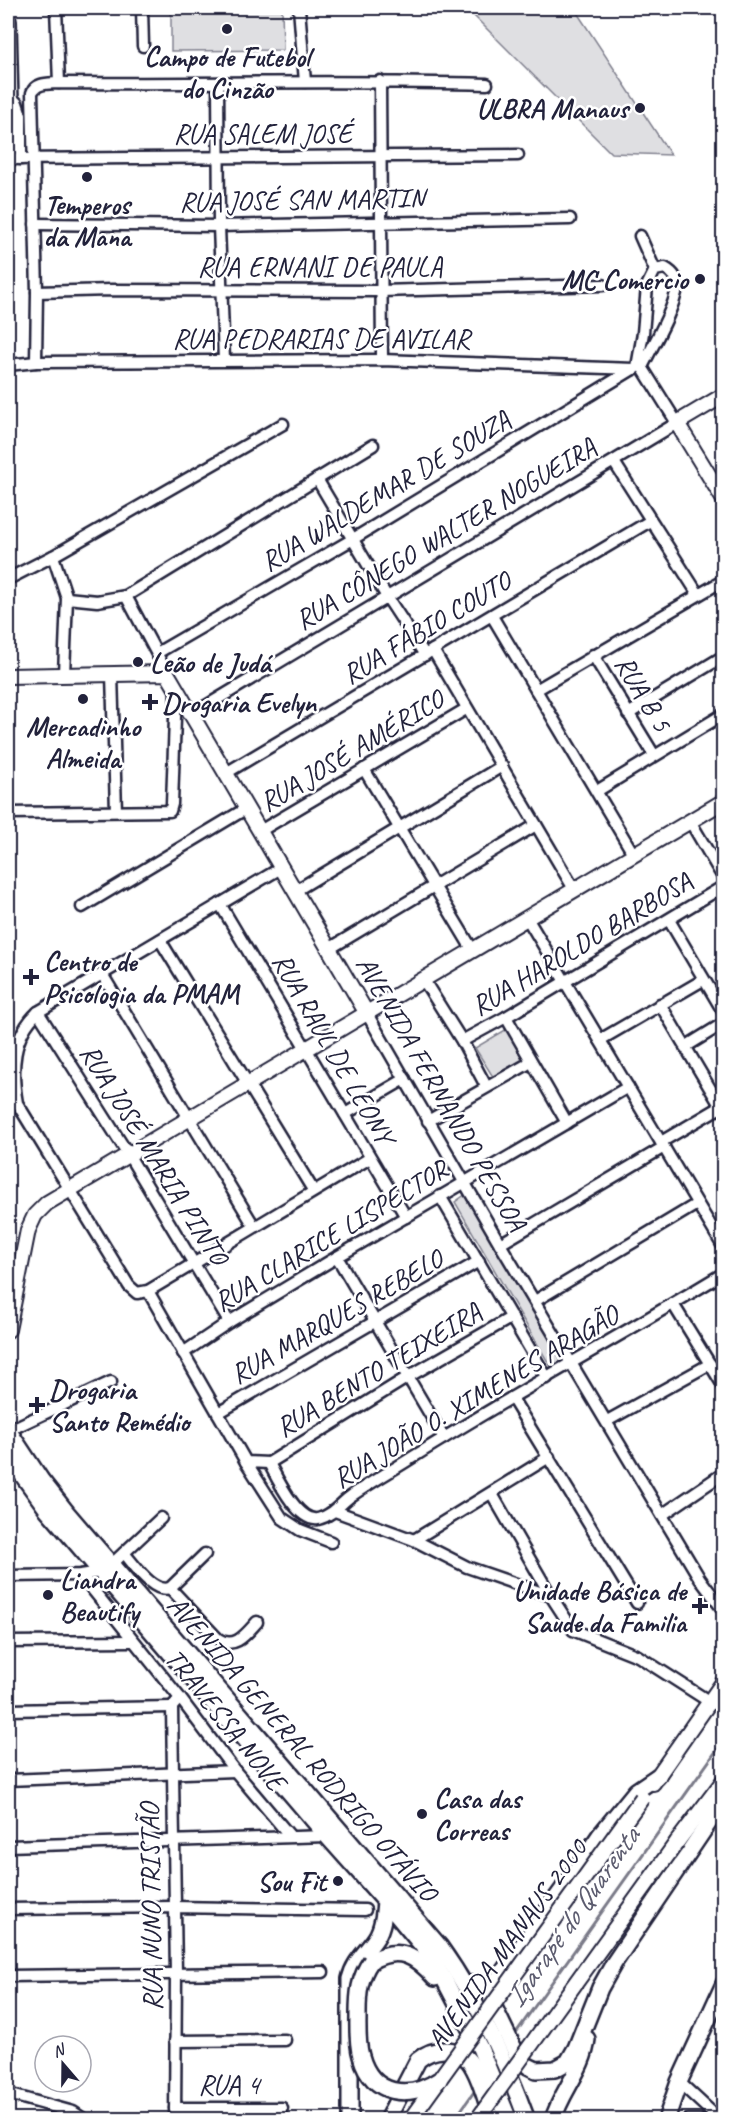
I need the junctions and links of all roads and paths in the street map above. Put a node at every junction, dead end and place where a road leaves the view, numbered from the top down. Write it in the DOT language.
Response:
graph roads {
  1 [pos="56,8"];
  2 [pos="142,8"];
  3 [pos="299,8"];
  4 [pos="8,21"];
  5 [pos="143,46"];
  6 [pos="380,81"];
  7 [pos="305,82"];
  8 [pos="59,83"];
  9 [pos="218,84"];
  10 [pos="487,84"];
  11 [pos="9,98"];
  12 [pos="518,155"];
  13 [pos="218,157"];
  14 [pos="379,157"];
  15 [pos="12,159"];
  16 [pos="34,159"];
  17 [pos="570,219"];
  18 [pos="381,222"];
  19 [pos="35,224"];
  20 [pos="219,226"];
  21 [pos="640,236"];
  22 [pos="655,270"];
  23 [pos="603,285"];
  24 [pos="221,291"];
  25 [pos="380,291"];
  26 [pos="37,292"];
  27 [pos="224,360"];
  28 [pos="382,360"];
  29 [pos="36,362"];
  30 [pos="8,365"];
  31 [pos="638,368"];
  32 [pos="723,395"];
  33 [pos="677,423"];
  34 [pos="284,424"];
  35 [pos="374,445"];
  36 [pos="614,462"];
  37 [pos="317,479"];
  38 [pos="723,500"];
  39 [pos="650,520"];
  40 [pos="353,538"];
  41 [pos="53,556"];
  42 [pos="8,579"];
  43 [pos="723,580"];
  44 [pos="698,594"];
  45 [pos="126,596"];
  46 [pos="387,597"];
  47 [pos="68,598"];
  48 [pos="492,616"];
  49 [pos="157,653"];
  50 [pos="429,653"];
  51 [pos="593,655"];
  52 [pos="723,656"];
  53 [pos="167,673"];
  54 [pos="64,674"];
  55 [pos="112,674"];
  56 [pos="8,676"];
  57 [pos="176,689"];
  58 [pos="536,690"];
  59 [pos="466,709"];
  60 [pos="628,714"];
  61 [pos="723,714"];
  62 [pos="191,715"];
  63 [pos="654,755"];
  64 [pos="502,766"];
  65 [pos="364,769"];
  66 [pos="226,773"];
  67 [pos="597,790"];
  68 [pos="723,801"];
  69 [pos="247,808"];
  70 [pos="116,811"];
  71 [pos="8,813"];
  72 [pos="690,821"];
  73 [pos="537,825"];
  74 [pos="399,827"];
  75 [pos="260,831"];
  76 [pos="633,855"];
  77 [pos="281,868"];
  78 [pos="723,879"];
  79 [pos="434,886"];
  80 [pos="723,886"];
  81 [pos="574,889"];
  82 [pos="295,891"];
  83 [pos="220,904"];
  84 [pos="82,907"];
  85 [pos="527,918"];
  86 [pos="669,920"];
  87 [pos="160,940"];
  88 [pos="329,949"];
  89 [pos="472,949"];
  90 [pos="102,974"];
  91 [pos="423,979"];
  92 [pos="704,980"];
  93 [pos="564,982"];
  94 [pos="660,1004"];
  95 [pos="38,1012"];
  96 [pos="366,1012"];
  97 [pos="723,1012"];
  98 [pos="506,1017"];
  99 [pos="723,1023"];
  100 [pos="600,1040"];
  101 [pos="462,1041"];
  102 [pos="685,1047"];
  103 [pos="307,1048"];
  104 [pos="530,1061"];
  105 [pos="405,1079"];
  106 [pos="248,1083"];
  107 [pos="486,1086"];
  108 [pos="628,1087"];
  109 [pos="722,1108"];
  110 [pos="345,1114"];
  111 [pos="188,1120"];
  112 [pos="428,1121"];
  113 [pos="567,1123"];
  114 [pos="662,1144"];
  115 [pos="128,1154"];
  116 [pos="370,1158"];
  117 [pos="464,1182"];
  118 [pos="70,1189"];
  119 [pos="313,1190"];
  120 [pos="440,1196"];
  121 [pos="697,1204"];
  122 [pos="406,1217"];
  123 [pos="254,1226"];
  124 [pos="500,1244"];
  125 [pos="723,1248"];
  126 [pos="337,1257"];
  127 [pos="479,1261"];
  128 [pos="194,1262"];
  129 [pos="723,1273"];
  130 [pos="148,1291"];
  131 [pos="535,1301"];
  132 [pos="673,1304"];
  133 [pos="512,1317"];
  134 [pos="375,1321"];
  135 [pos="229,1322"];
  136 [pos="8,1330"];
  137 [pos="183,1353"];
  138 [pos="573,1363"];
  139 [pos="710,1364"];
  140 [pos="408,1377"];
  141 [pos="547,1378"];
  142 [pos="111,1382"];
  143 [pos="723,1386"];
  144 [pos="512,1398"];
  145 [pos="218,1413"];
  146 [pos="607,1421"];
  147 [pos="8,1429"];
  148 [pos="444,1438"];
  149 [pos="8,1455"];
  150 [pos="549,1457"];
  151 [pos="246,1462"];
  152 [pos="268,1463"];
  153 [pos="723,1473"];
  154 [pos="492,1494"];
  155 [pos="334,1510"];
  156 [pos="662,1515"];
  157 [pos="161,1518"];
  158 [pos="414,1540"];
  159 [pos="331,1542"];
  160 [pos="124,1553"];
  161 [pos="205,1554"];
  162 [pos="106,1569"];
  163 [pos="81,1575"];
  164 [pos="8,1576"];
  165 [pos="170,1588"];
  166 [pos="551,1596"];
  167 [pos="637,1603"];
  168 [pos="723,1611"];
  169 [pos="257,1622"];
  170 [pos="133,1641"];
  171 [pos="8,1642"];
  172 [pos="723,1682"];
  173 [pos="180,1698"];
  174 [pos="710,1702"];
  175 [pos="172,1707"];
  176 [pos="8,1710"];
  177 [pos="235,1771"];
  178 [pos="173,1773"];
  179 [pos="658,1776"];
  180 [pos="8,1780"];
  181 [pos="723,1780"];
  182 [pos="723,1800"];
  183 [pos="290,1836"];
  184 [pos="327,1836"];
  185 [pos="173,1840"];
  186 [pos="8,1846"];
  187 [pos="385,1901"];
  188 [pos="173,1908"];
  189 [pos="8,1909"];
  190 [pos="365,1910"];
  191 [pos="322,1972"];
  192 [pos="176,1974"];
  193 [pos="8,1976"];
  194 [pos="497,1980"];
  195 [pos="464,1984"];
  196 [pos="723,1984"];
  197 [pos="459,2007"];
  198 [pos="590,2016"];
  199 [pos="496,2029"];
  200 [pos="285,2040"];
  201 [pos="175,2042"];
  202 [pos="439,2080"];
  203 [pos="679,2082"];
  204 [pos="8,2094"];
  205 [pos="175,2108"];
  206 [pos="282,2108"];
  207 [pos="85,2120"];
  208 [pos="175,2120"];
  209 [pos="350,2120"];
  210 [pos="387,2120"];
  211 [pos="410,2120"];
  212 [pos="477,2120"];
  213 [pos="492,2120"];
  214 [pos="509,2120"];
  215 [pos="527,2120"];
  216 [pos="553,2120"];
  217 [pos="666,2120"];
  218 [pos="688,2120"];
  219 [pos="699,2120"];
  220 [pos="720,2120"];
  1 -- 8 [label="street"];
  2 -- 5 [label="street"];
  3 -- 7 [label="street"];
  4 -- 11 [label="main road"];
  6 -- 7 [label="street"];
  6 -- 10 [label="street"];
  6 -- 14 [label="street"];
  7 -- 9 [label="street"];
  8 -- 9 [label="street"];
  8 -- 16 [label="street"];
  9 -- 13 [label="street"];
  11 -- 15 [label="main road"];
  12 -- 14 [label="street, RUA SALEM JOSÉ"];
  13 -- 14 [label="street, RUA SALEM JOSÉ"];
  13 -- 16 [label="street, RUA SALEM JOSÉ"];
  13 -- 20 [label="street"];
  14 -- 18 [label="street"];
  15 -- 16 [label="street, RUA SALEM JOSÉ"];
  16 -- 19 [label="street"];
  17 -- 18 [label="street, RUA JOSÉ SAN MARTIN"];
  18 -- 20 [label="street, RUA JOSÉ SAN MARTIN"];
  18 -- 25 [label="street"];
  19 -- 20 [label="street, RUA JOSÉ SAN MARTIN"];
  19 -- 26 [label="street"];
  20 -- 24 [label="street"];
  21 -- 22 [label="street"];
  22 -- 31 [label="street"];
  22 -- 31 [label="street"];
  23 -- 25 [label="street, RUA ERNANI DE PAULA"];
  24 -- 25 [label="street, RUA ERNANI DE PAULA"];
  24 -- 26 [label="street, RUA ERNANI DE PAULA"];
  24 -- 27 [label="street"];
  25 -- 28 [label="street"];
  26 -- 29 [label="street"];
  27 -- 28 [label="street, RUA PEDRARIAS DE AVILAR"];
  27 -- 29 [label="street, RUA PEDRARIAS DE AVILAR"];
  28 -- 31 [label="street, RUA PEDRARIAS DE AVILAR"];
  29 -- 30 [label="street, RUA PEDRARIAS DE AVILAR"];
  31 -- 33 [label="street"];
  31 -- 40 [label="street, RUA WALDEMAR DE SOUZA"];
  32 -- 33 [label="street, RUA CÔNEGO WALTER NOGUEIRA"];
  33 -- 36 [label="street, RUA CÔNEGO WALTER NOGUEIRA"];
  33 -- 38 [label="street"];
  34 -- 41 [label="street"];
  35 -- 37 [label="street"];
  36 -- 39 [label="street"];
  36 -- 46 [label="street, RUA CÔNEGO WALTER NOGUEIRA"];
  37 -- 40 [label="street"];
  37 -- 45 [label="street"];
  39 -- 44 [label="street"];
  39 -- 48 [label="street, RUA FÁBIO COUTO"];
  40 -- 46 [label="street"];
  40 -- 49 [label="street, RUA WALDEMAR DE SOUZA"];
  41 -- 42 [label="street"];
  41 -- 47 [label="street"];
  43 -- 44 [label="street"];
  44 -- 51 [label="street"];
  45 -- 47 [label="street"];
  45 -- 49 [label="street, AVENIDA FERNANDO PESSOA"];
  46 -- 50 [label="street"];
  46 -- 62 [label="street, RUA CÔNEGO WALTER NOGUEIRA"];
  47 -- 54 [label="street"];
  48 -- 50 [label="street, RUA FÁBIO COUTO"];
  48 -- 58 [label="street"];
  49 -- 53 [label="street, AVENIDA FERNANDO PESSOA"];
  50 -- 59 [label="street"];
  50 -- 66 [label="street, RUA FÁBIO COUTO"];
  51 -- 58 [label="street"];
  51 -- 60 [label="street, RUA B 5"];
  52 -- 60 [label="street"];
  53 -- 55 [label="street"];
  53 -- 57 [label="street, AVENIDA FERNANDO PESSOA"];
  54 -- 55 [label="street"];
  54 -- 56 [label="street"];
  55 -- 70 [label="street"];
  57 -- 62 [label="street, AVENIDA FERNANDO PESSOA"];
  57 -- 70 [label="street"];
  58 -- 67 [label="street"];
  59 -- 64 [label="street"];
  59 -- 65 [label="street, RUA JOSÉ AMÉRICO"];
  60 -- 63 [label="street, RUA B 5"];
  61 -- 63 [label="street"];
  62 -- 66 [label="street, AVENIDA FERNANDO PESSOA"];
  63 -- 67 [label="street"];
  64 -- 73 [label="street"];
  64 -- 74 [label="street"];
  65 -- 74 [label="street"];
  65 -- 75 [label="street, RUA JOSÉ AMÉRICO"];
  66 -- 69 [label="street, AVENIDA FERNANDO PESSOA"];
  67 -- 76 [label="street"];
  68 -- 72 [label="street"];
  69 -- 75 [label="street, AVENIDA FERNANDO PESSOA"];
  69 -- 84 [label="street"];
  70 -- 71 [label="street"];
  72 -- 76 [label="street"];
  72 -- 78 [label="street"];
  73 -- 79 [label="street"];
  73 -- 81 [label="street"];
  74 -- 79 [label="street"];
  74 -- 82 [label="street"];
  75 -- 77 [label="street, AVENIDA FERNANDO PESSOA"];
  76 -- 81 [label="street"];
  77 -- 82 [label="street, AVENIDA FERNANDO PESSOA"];
  77 -- 83 [label="street"];
  79 -- 88 [label="street"];
  79 -- 89 [label="street"];
  80 -- 86 [label="street, RUA HAROLDO BARBOSA"];
  81 -- 85 [label="street"];
  82 -- 88 [label="street, AVENIDA FERNANDO PESSOA"];
  83 -- 87 [label="street"];
  83 -- 103 [label="street, RUA RAUL DE LEONY"];
  85 -- 89 [label="street"];
  85 -- 93 [label="street"];
  86 -- 92 [label="street"];
  86 -- 93 [label="street, RUA HAROLDO BARBOSA"];
  87 -- 90 [label="street"];
  87 -- 106 [label="street"];
  88 -- 96 [label="street, AVENIDA FERNANDO PESSOA"];
  89 -- 91 [label="street"];
  90 -- 95 [label="street"];
  90 -- 111 [label="street"];
  91 -- 96 [label="street"];
  91 -- 101 [label="street"];
  92 -- 94 [label="street"];
  92 -- 97 [label="street"];
  93 -- 98 [label="street, RUA HAROLDO BARBOSA"];
  93 -- 100 [label="street"];
  94 -- 100 [label="street"];
  94 -- 102 [label="street"];
  95 -- 115 [label="street, RUA JOSÉ MARIA PINTO"];
  95 -- 118 [label="street"];
  96 -- 103 [label="street"];
  96 -- 105 [label="street, AVENIDA FERNANDO PESSOA"];
  98 -- 101 [label="street, RUA HAROLDO BARBOSA"];
  98 -- 104 [label="street"];
  99 -- 102 [label="street"];
  100 -- 108 [label="street"];
  101 -- 107 [label="street"];
  102 -- 109 [label="street"];
  103 -- 106 [label="street"];
  103 -- 110 [label="street, RUA RAUL DE LEONY"];
  104 -- 107 [label="street"];
  104 -- 113 [label="street"];
  105 -- 110 [label="street"];
  105 -- 112 [label="street, AVENIDA FERNANDO PESSOA"];
  106 -- 111 [label="street"];
  106 -- 119 [label="street"];
  107 -- 112 [label="street"];
  108 -- 113 [label="street, RUA CLARICE LISPECTOR"];
  108 -- 114 [label="street"];
  109 -- 114 [label="street"];
  110 -- 116 [label="street, RUA RAUL DE LEONY"];
  111 -- 115 [label="street"];
  111 -- 123 [label="street"];
  112 -- 117 [label="street, AVENIDA FERNANDO PESSOA"];
  113 -- 117 [label="street, RUA CLARICE LISPECTOR"];
  114 -- 121 [label="street"];
  114 -- 124 [label="street"];
  115 -- 118 [label="street"];
  115 -- 128 [label="street, RUA JOSÉ MARIA PINTO"];
  116 -- 119 [label="street"];
  116 -- 122 [label="street, RUA RAUL DE LEONY"];
  117 -- 120 [label="street, RUA CLARICE LISPECTOR"];
  117 -- 124 [label="street, AVENIDA FERNANDO PESSOA"];
  118 -- 130 [label="street"];
  118 -- 136 [label="street"];
  119 -- 123 [label="street"];
  120 -- 122 [label="street, RUA CLARICE LISPECTOR"];
  120 -- 127 [label="street"];
  121 -- 125 [label="street"];
  121 -- 131 [label="street"];
  122 -- 126 [label="street, RUA CLARICE LISPECTOR"];
  123 -- 128 [label="street"];
  124 -- 131 [label="street, AVENIDA FERNANDO PESSOA"];
  126 -- 134 [label="street"];
  126 -- 135 [label="street, RUA CLARICE LISPECTOR"];
  127 -- 133 [label="street"];
  127 -- 134 [label="street, RUA MARQUES REBELO"];
  128 -- 130 [label="street"];
  128 -- 135 [label="street, RUA JOSÉ MARIA PINTO"];
  129 -- 132 [label="street, RUA JOÃO O. XIMENES ARAGÃO"];
  130 -- 137 [label="street"];
  131 -- 138 [label="street, AVENIDA FERNANDO PESSOA"];
  132 -- 138 [label="street, RUA JOÃO O. XIMENES ARAGÃO"];
  132 -- 139 [label="street"];
  133 -- 140 [label="street, RUA BENTO TEIXEIRA"];
  133 -- 141 [label="street"];
  134 -- 140 [label="street"];
  134 -- 145 [label="street, RUA MARQUES REBELO"];
  135 -- 137 [label="street, RUA CLARICE LISPECTOR"];
  137 -- 145 [label="street"];
  138 -- 141 [label="street, RUA JOÃO O. XIMENES ARAGÃO"];
  138 -- 146 [label="street, AVENIDA FERNANDO PESSOA"];
  139 -- 143 [label="street"];
  139 -- 146 [label="street"];
  140 -- 148 [label="street"];
  140 -- 152 [label="street, RUA BENTO TEIXEIRA"];
  141 -- 144 [label="street, RUA JOÃO O. XIMENES ARAGÃO"];
  142 -- 147 [label="street"];
  144 -- 148 [label="street, RUA JOÃO O. XIMENES ARAGÃO"];
  144 -- 150 [label="street"];
  145 -- 151 [label="street"];
  146 -- 156 [label="street, AVENIDA FERNANDO PESSOA"];
  147 -- 162 [label="main road, AVENIDA GENERAL RODRIGO OTÁVIO"];
  148 -- 155 [label="street, RUA JOÃO O. XIMENES ARAGÃO"];
  149 -- 162 [label="main road, AVENIDA GENERAL RODRIGO OTÁVIO"];
  150 -- 154 [label="street"];
  150 -- 167 [label="street"];
  151 -- 152 [label="street"];
  151 -- 159 [label="street"];
  152 -- 155 [label="street, RUA JOÃO O. XIMENES ARAGÃO"];
  153 -- 156 [label="street"];
  154 -- 158 [label="street"];
  154 -- 166 [label="street"];
  155 -- 158 [label="street"];
  156 -- 168 [label="street, AVENIDA FERNANDO PESSOA"];
  157 -- 160 [label="street"];
  158 -- 166 [label="street"];
  160 -- 162 [label="street"];
  160 -- 165 [label="street"];
  161 -- 165 [label="street"];
  162 -- 163 [label="street"];
  162 -- 184 [label="main road, AVENIDA GENERAL RODRIGO OTÁVIO"];
  162 -- 195 [label="main road, AVENIDA GENERAL RODRIGO OTÁVIO"];
  163 -- 164 [label="street"];
  163 -- 170 [label="street, TRAVESSA NOVE"];
  165 -- 169 [label="street"];
  166 -- 174 [label="street"];
  170 -- 171 [label="street"];
  170 -- 173 [label="street, TRAVESSA NOVE"];
  172 -- 174 [label="street"];
  173 -- 175 [label="street"];
  173 -- 177 [label="street, TRAVESSA NOVE"];
  174 -- 179 [label="street, AVENIDA MANAUS 2000"];
  175 -- 176 [label="street"];
  175 -- 178 [label="street, RUA NUNO TRISTÃO"];
  177 -- 178 [label="street"];
  177 -- 183 [label="street, TRAVESSA NOVE"];
  178 -- 180 [label="street"];
  178 -- 185 [label="street, RUA NUNO TRISTÃO"];
  179 -- 194 [label="main road"];
  179 -- 202 [label="street, AVENIDA MANAUS 2000, bridge"];
  181 -- 212 [label="street, bridge"];
  182 -- 198 [label="main road"];
  183 -- 184 [label="street"];
  183 -- 185 [label="street"];
  184 -- 187 [label="main road, AVENIDA GENERAL RODRIGO OTÁVIO"];
  185 -- 186 [label="street"];
  185 -- 188 [label="street, RUA NUNO TRISTÃO"];
  187 -- 197 [label="main road, AVENIDA GENERAL RODRIGO OTÁVIO"];
  187 -- 209 [label="main road"];
  188 -- 189 [label="street"];
  188 -- 190 [label="street"];
  188 -- 192 [label="street, RUA NUNO TRISTÃO"];
  191 -- 192 [label="street"];
  192 -- 193 [label="street"];
  192 -- 201 [label="street, RUA NUNO TRISTÃO"];
  194 -- 195 [label="main road"];
  194 -- 199 [label="main road"];
  195 -- 199 [label="main road, AVENIDA GENERAL RODRIGO OTÁVIO"];
  196 -- 203 [label="main road"];
  197 -- 202 [label="main road, bridge"];
  197 -- 214 [label="main road, AVENIDA GENERAL RODRIGO OTÁVIO"];
  198 -- 199 [label="main road"];
  198 -- 216 [label="main road"];
  199 -- 215 [label="main road, AVENIDA GENERAL RODRIGO OTÁVIO"];
  200 -- 201 [label="street"];
  201 -- 205 [label="street, RUA NUNO TRISTÃO"];
  202 -- 211 [label="street, AVENIDA MANAUS 2000, bridge"];
  203 -- 217 [label="main road"];
  203 -- 220 [label="street"];
  204 -- 207 [label="street"];
  205 -- 206 [label="street, RUA 4"];
  205 -- 208 [label="street, RUA NUNO TRISTÃO"];
  210 -- 213 [label="main road"];
  218 -- 219 [label="street"];
}
